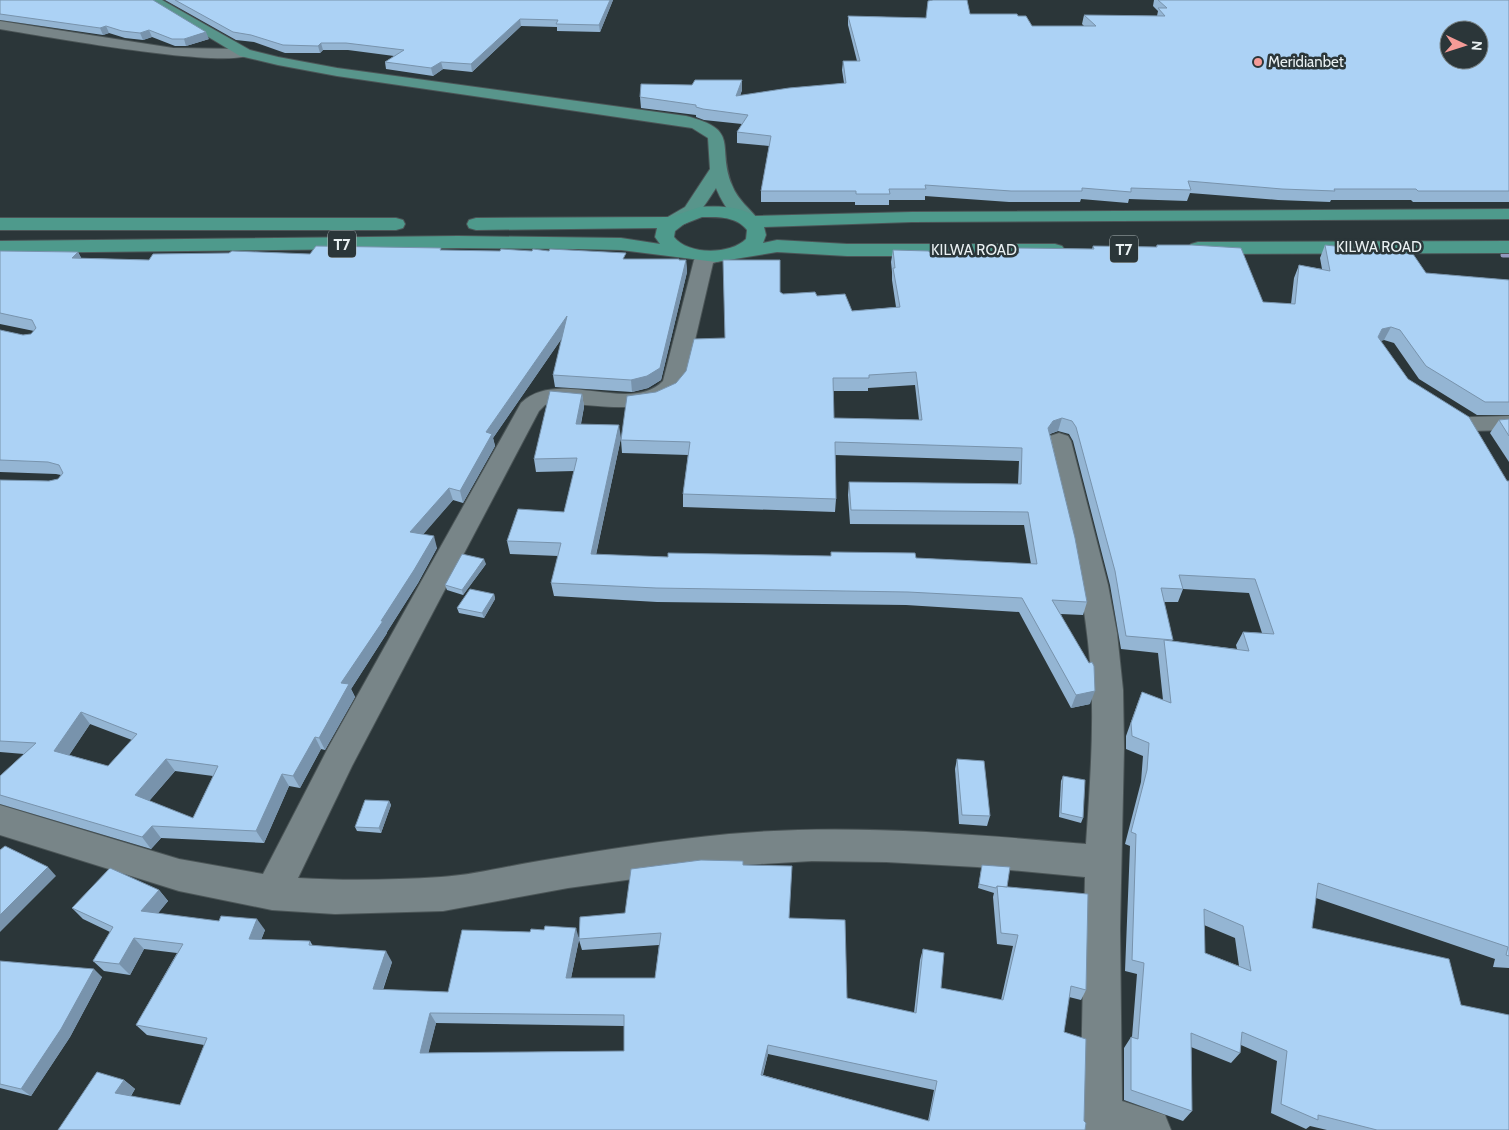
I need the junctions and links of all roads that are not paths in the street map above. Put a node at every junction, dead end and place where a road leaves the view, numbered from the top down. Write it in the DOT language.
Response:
graph roads {
  1 [pos="153,0"];
  2 [pos="0,25"];
  3 [pos="245,53"];
  4 [pos="718,169"];
  5 [pos="1509,214"];
  6 [pos="672,222"];
  7 [pos="751,222"];
  8 [pos="0,224"];
  9 [pos="416,224"];
  10 [pos="455,224"];
  11 [pos="0,247"];
  12 [pos="1509,247"];
  13 [pos="1184,249"];
  14 [pos="1072,250"];
  15 [pos="740,252"];
  16 [pos="684,253"];
  17 [pos="713,257"];
  18 [pos="1509,423"];
  19 [pos="1469,426"];
  20 [pos="1059,441"];
  21 [pos="0,820"];
  22 [pos="1103,862"];
  23 [pos="272,893"];
  24 [pos="1101,1123"];
  25 [pos="1150,1130"];
  1 -- 3 [label="main road"];
  2 -- 3 [label="street"];
  3 -- 4 [label="main road"];
  4 -- 6 [label="main road"];
  4 -- 7 [label="main road"];
  5 -- 7 [label="highway, KILWA ROAD / T7"];
  6 -- 7 [label="highway, T7"];
  6 -- 10 [label="highway, T7"];
  6 -- 16 [label="highway"];
  7 -- 15 [label="highway"];
  8 -- 9 [label="highway, T7"];
  11 -- 16 [label="highway, T7"];
  12 -- 13 [label="highway, KILWA ROAD"];
  14 -- 15 [label="highway, KILWA ROAD / T7"];
  15 -- 17 [label="highway, T7"];
  16 -- 17 [label="highway, T7"];
  17 -- 23 [label="street"];
  18 -- 19 [label="street"];
  20 -- 22 [label="street"];
  21 -- 23 [label="street"];
  22 -- 23 [label="street"];
  22 -- 24 [label="street"];
  24 -- 25 [label="street"];
}
